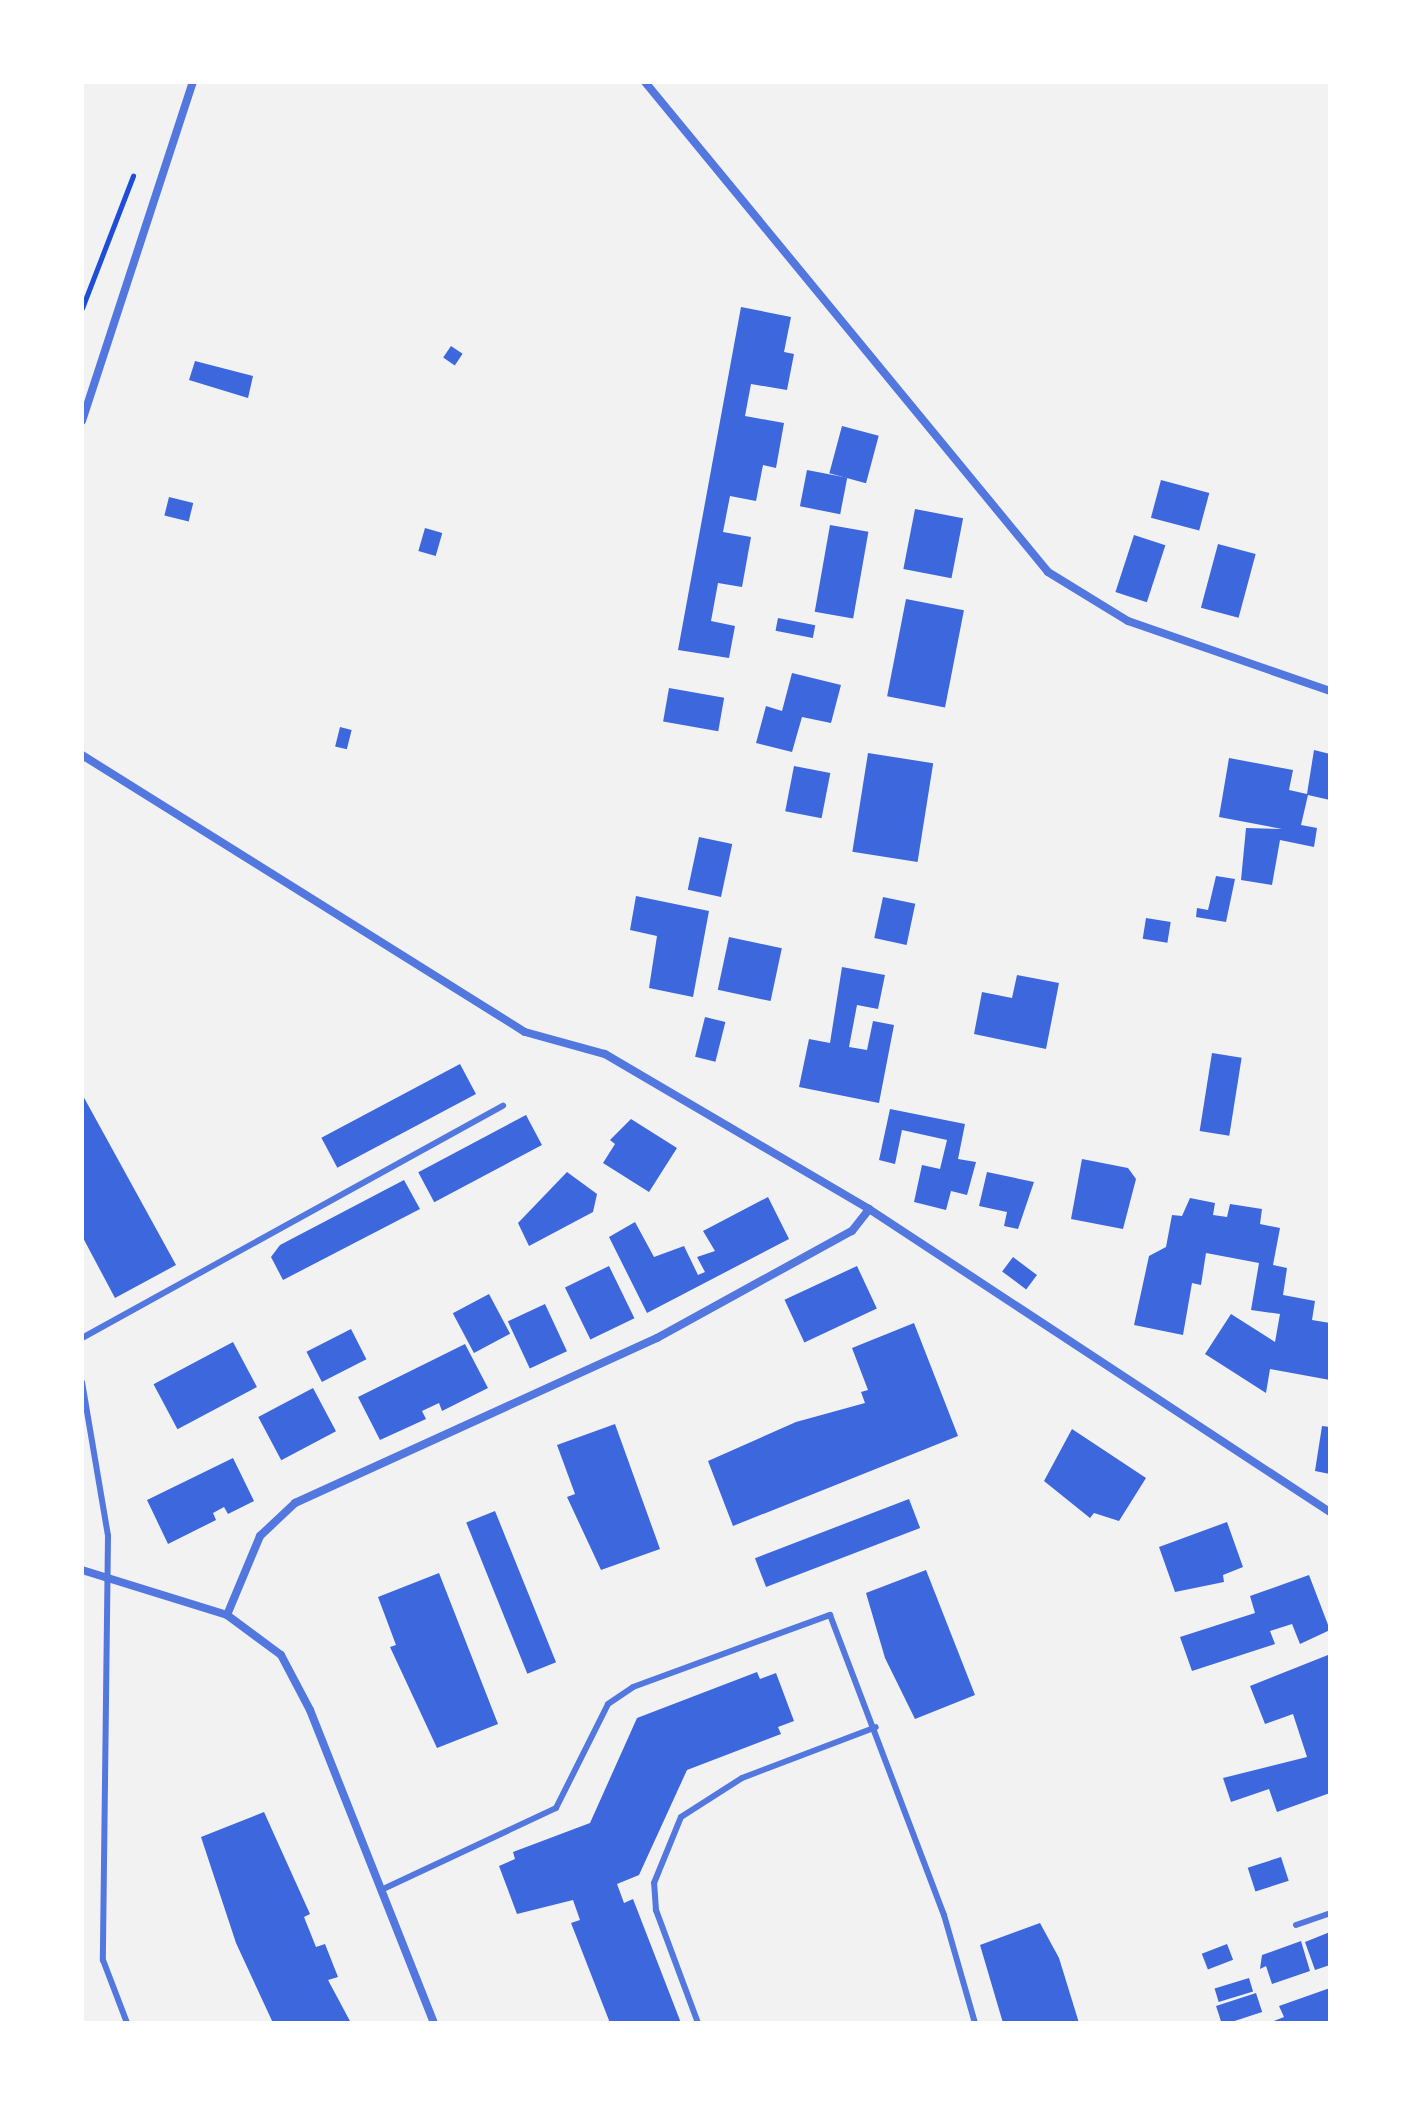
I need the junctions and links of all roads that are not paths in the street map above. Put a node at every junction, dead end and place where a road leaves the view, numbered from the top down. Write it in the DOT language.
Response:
graph roads {
  1 [pos="193,82"];
  2 [pos="645,82"];
  3 [pos="82,421"];
  4 [pos="1330,691"];
  5 [pos="82,755"];
  6 [pos="503,1106"];
  7 [pos="869,1209"];
  8 [pos="82,1338"];
  9 [pos="82,1382"];
  10 [pos="1330,1512"];
  11 [pos="82,1570"];
  12 [pos="105,1576"];
  13 [pos="227,1615"];
  14 [pos="876,1727"];
  15 [pos="381,1890"];
  16 [pos="1330,1913"];
  17 [pos="1296,1925"];
  18 [pos="127,2023"];
  19 [pos="434,2023"];
  20 [pos="698,2023"];
  21 [pos="975,2023"];
  1 -- 3 [label="street"];
  2 -- 4 [label="street"];
  5 -- 7 [label="street"];
  6 -- 8 [label="lane"];
  7 -- 10 [label="street"];
  7 -- 13 [label="street"];
  9 -- 12 [label="lane"];
  11 -- 12 [label="street"];
  12 -- 13 [label="street"];
  12 -- 18 [label="lane"];
  13 -- 15 [label="street"];
  14 -- 15 [label="lane"];
  14 -- 20 [label="lane"];
  14 -- 21 [label="lane"];
  15 -- 19 [label="street"];
  16 -- 17 [label="lane"];
}
